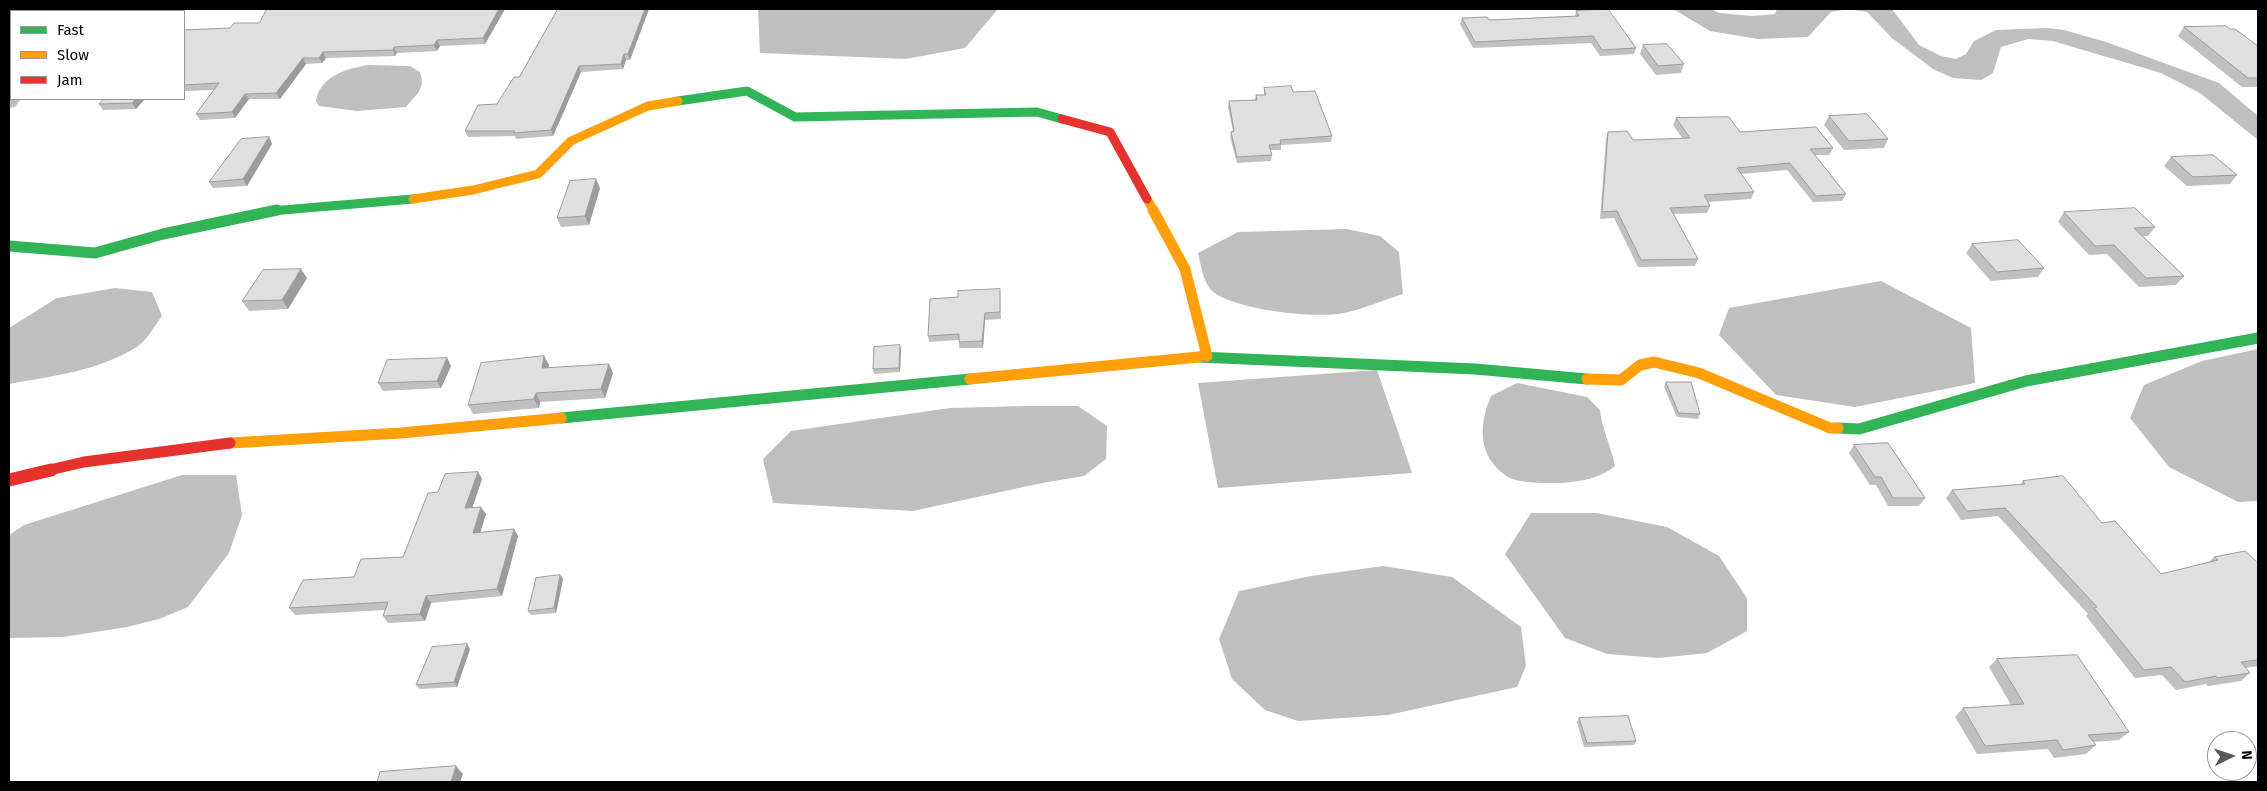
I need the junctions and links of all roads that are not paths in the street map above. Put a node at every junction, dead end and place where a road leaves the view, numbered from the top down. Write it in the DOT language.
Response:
graph roads {
  1 [pos="9,246"];
  2 [pos="2258,338"];
  3 [pos="1207,356"];
  4 [pos="9,480"];
  1 -- 3 [label="street"];
  2 -- 3 [label="street"];
  3 -- 4 [label="street"];
}
